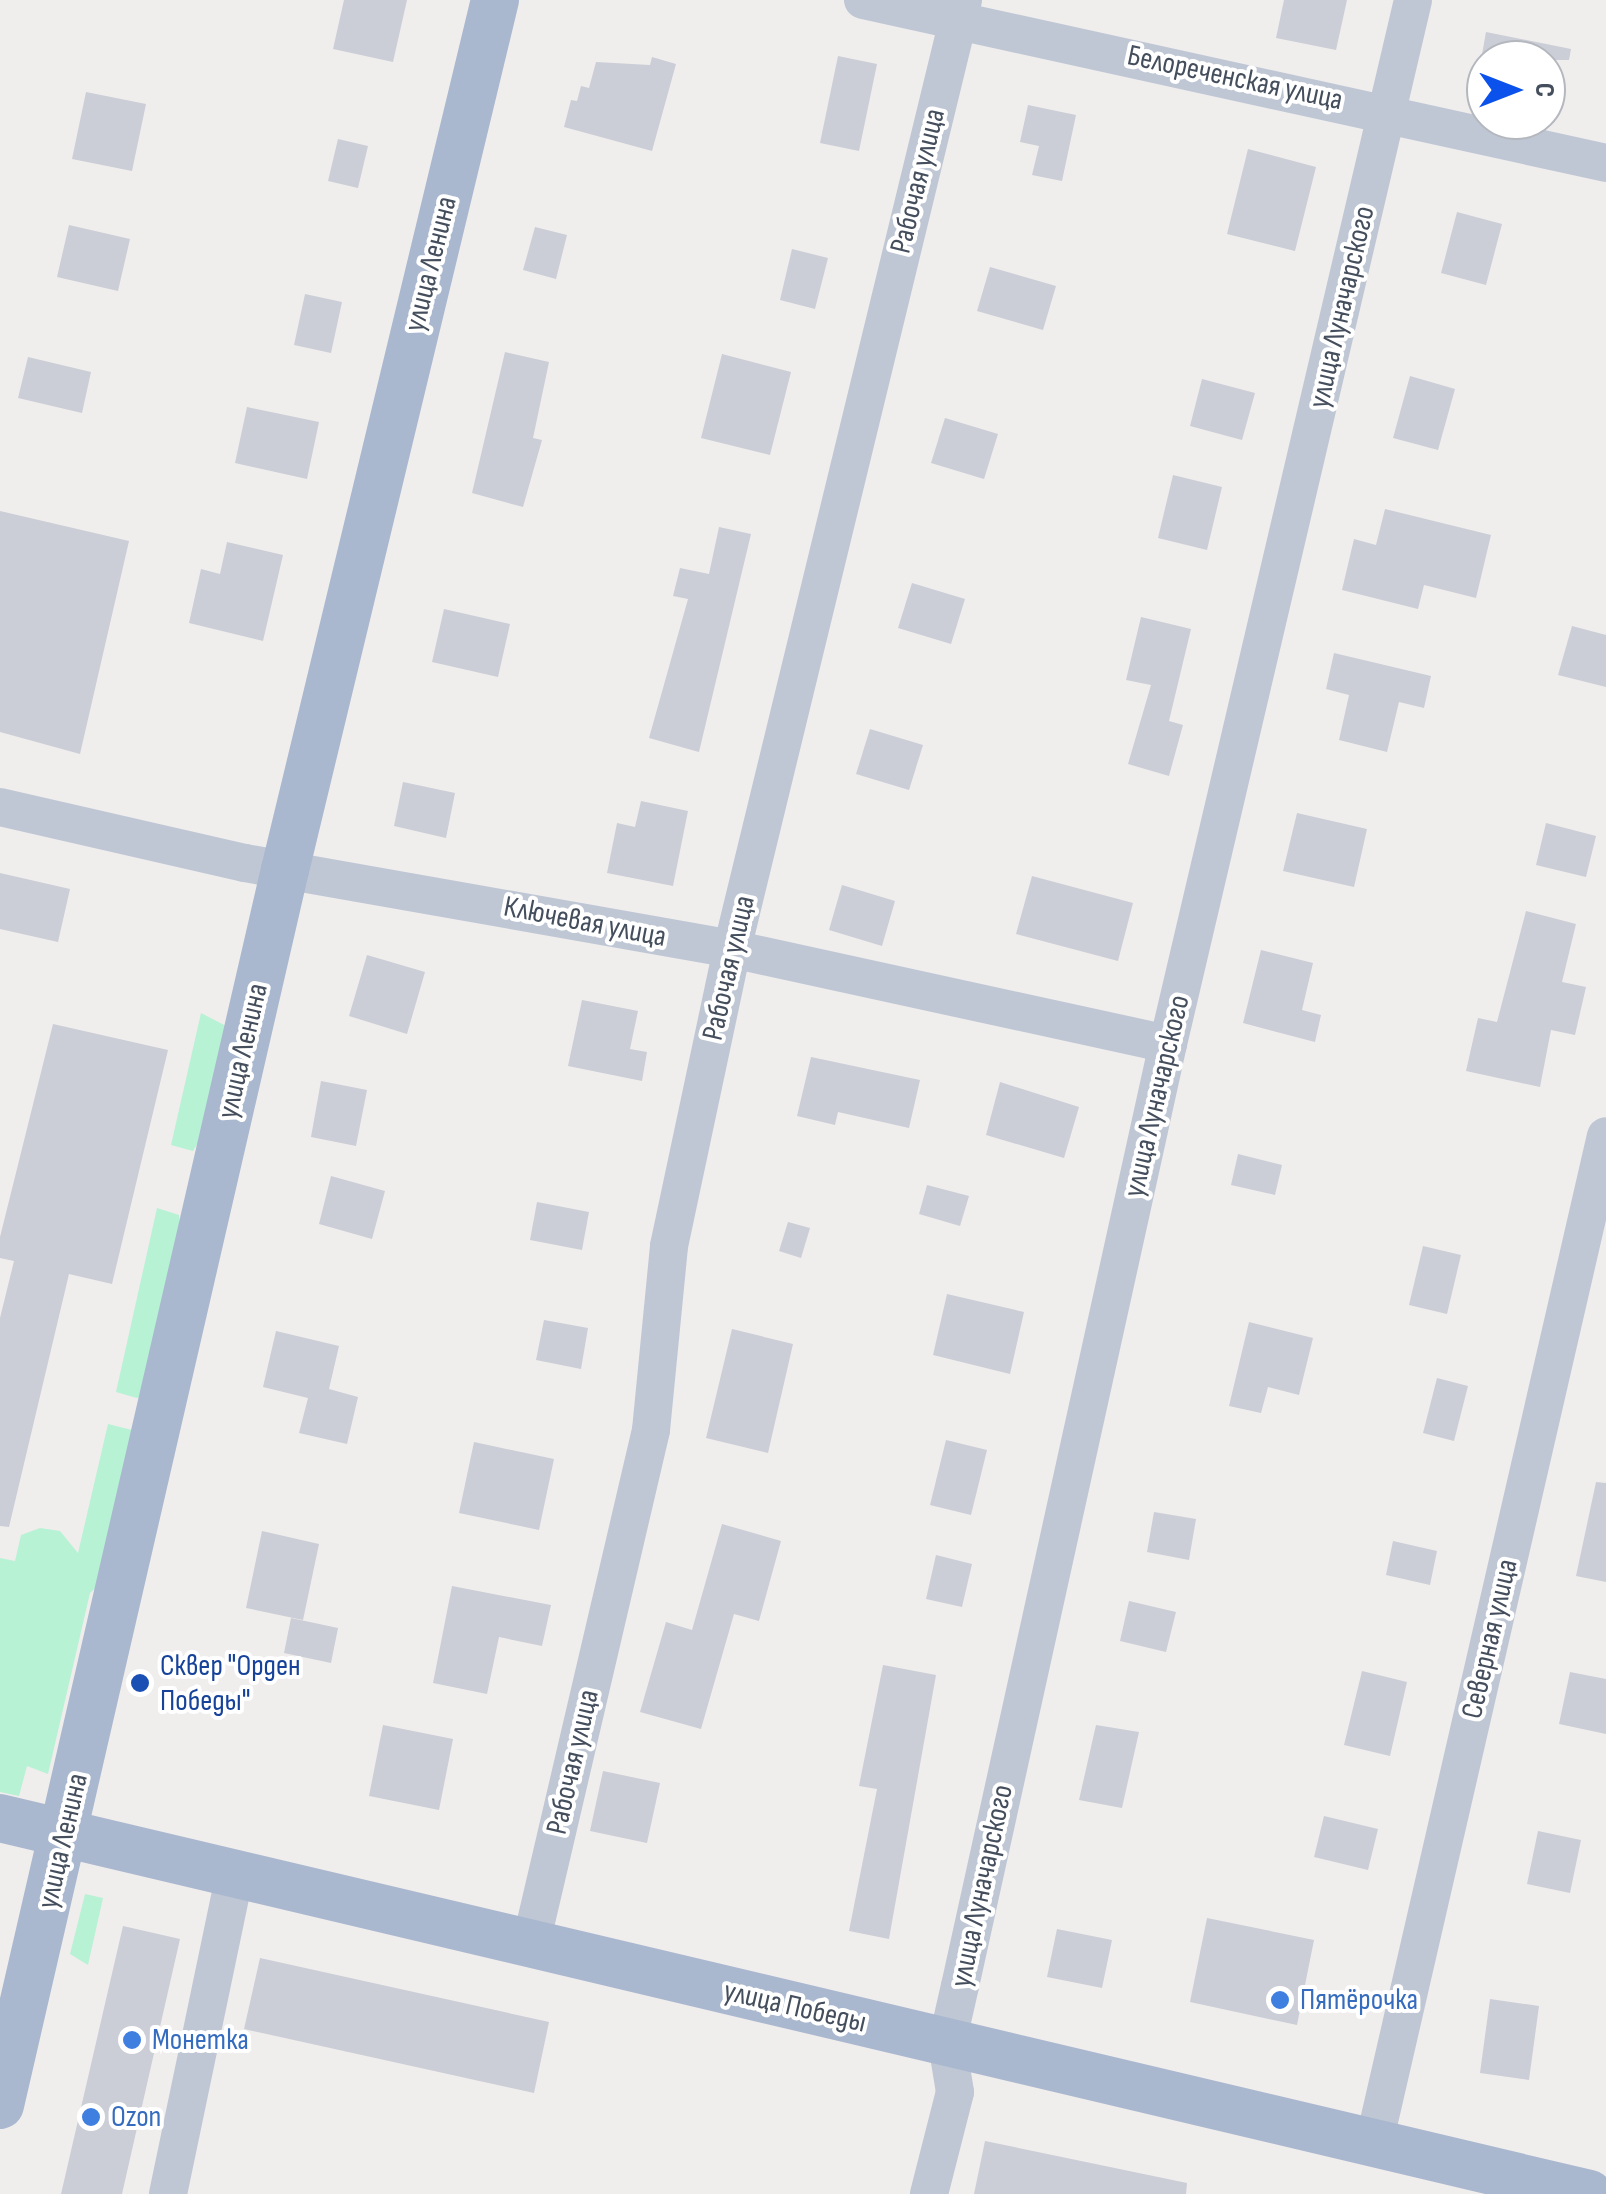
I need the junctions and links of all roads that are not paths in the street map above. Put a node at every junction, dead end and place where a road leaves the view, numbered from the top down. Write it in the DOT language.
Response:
graph roads {
  1 [pos="494,0"];
  2 [pos="863,0"];
  3 [pos="1413,0"];
  4 [pos="960,9"];
  5 [pos="1388,112"];
  6 [pos="1606,162"];
  7 [pos="0,807"];
  8 [pos="285,870"];
  9 [pos="732,949"];
  10 [pos="1168,1044"];
  11 [pos="1605,1141"];
  12 [pos="0,1818"];
  13 [pos="66,1834"];
  14 [pos="235,1874"];
  15 [pos="531,1944"];
  16 [pos="947,2043"];
  17 [pos="0,2105"];
  18 [pos="1374,2143"];
  19 [pos="168,2194"];
  20 [pos="929,2194"];
  21 [pos="1589,2194"];
  1 -- 8 [label="main road, улица Ленина"];
  2 -- 4 [label="street, Белореченская улица"];
  3 -- 5 [label="street, улица Луначарского"];
  4 -- 5 [label="street, Белореченская улица"];
  4 -- 9 [label="street, Рабочая улица"];
  5 -- 6 [label="street, Белореченская улица"];
  5 -- 10 [label="street, улица Луначарского"];
  7 -- 8 [label="street, Ключевая улица"];
  8 -- 9 [label="street, Ключевая улица"];
  8 -- 13 [label="main road, улица Ленина"];
  9 -- 10 [label="street, Ключевая улица"];
  9 -- 15 [label="street, Рабочая улица"];
  10 -- 16 [label="street, улица Луначарского"];
  11 -- 18 [label="street, Северная улица"];
  12 -- 13 [label="main road, улица Победы"];
  13 -- 14 [label="main road, улица Победы"];
  13 -- 17 [label="main road, улица Ленина"];
  14 -- 15 [label="main road, улица Победы"];
  14 -- 19 [label="street"];
  15 -- 16 [label="main road, улица Победы"];
  16 -- 18 [label="main road, улица Победы"];
  16 -- 20 [label="street, улица Луначарского"];
  18 -- 21 [label="main road, улица Победы"];
}
